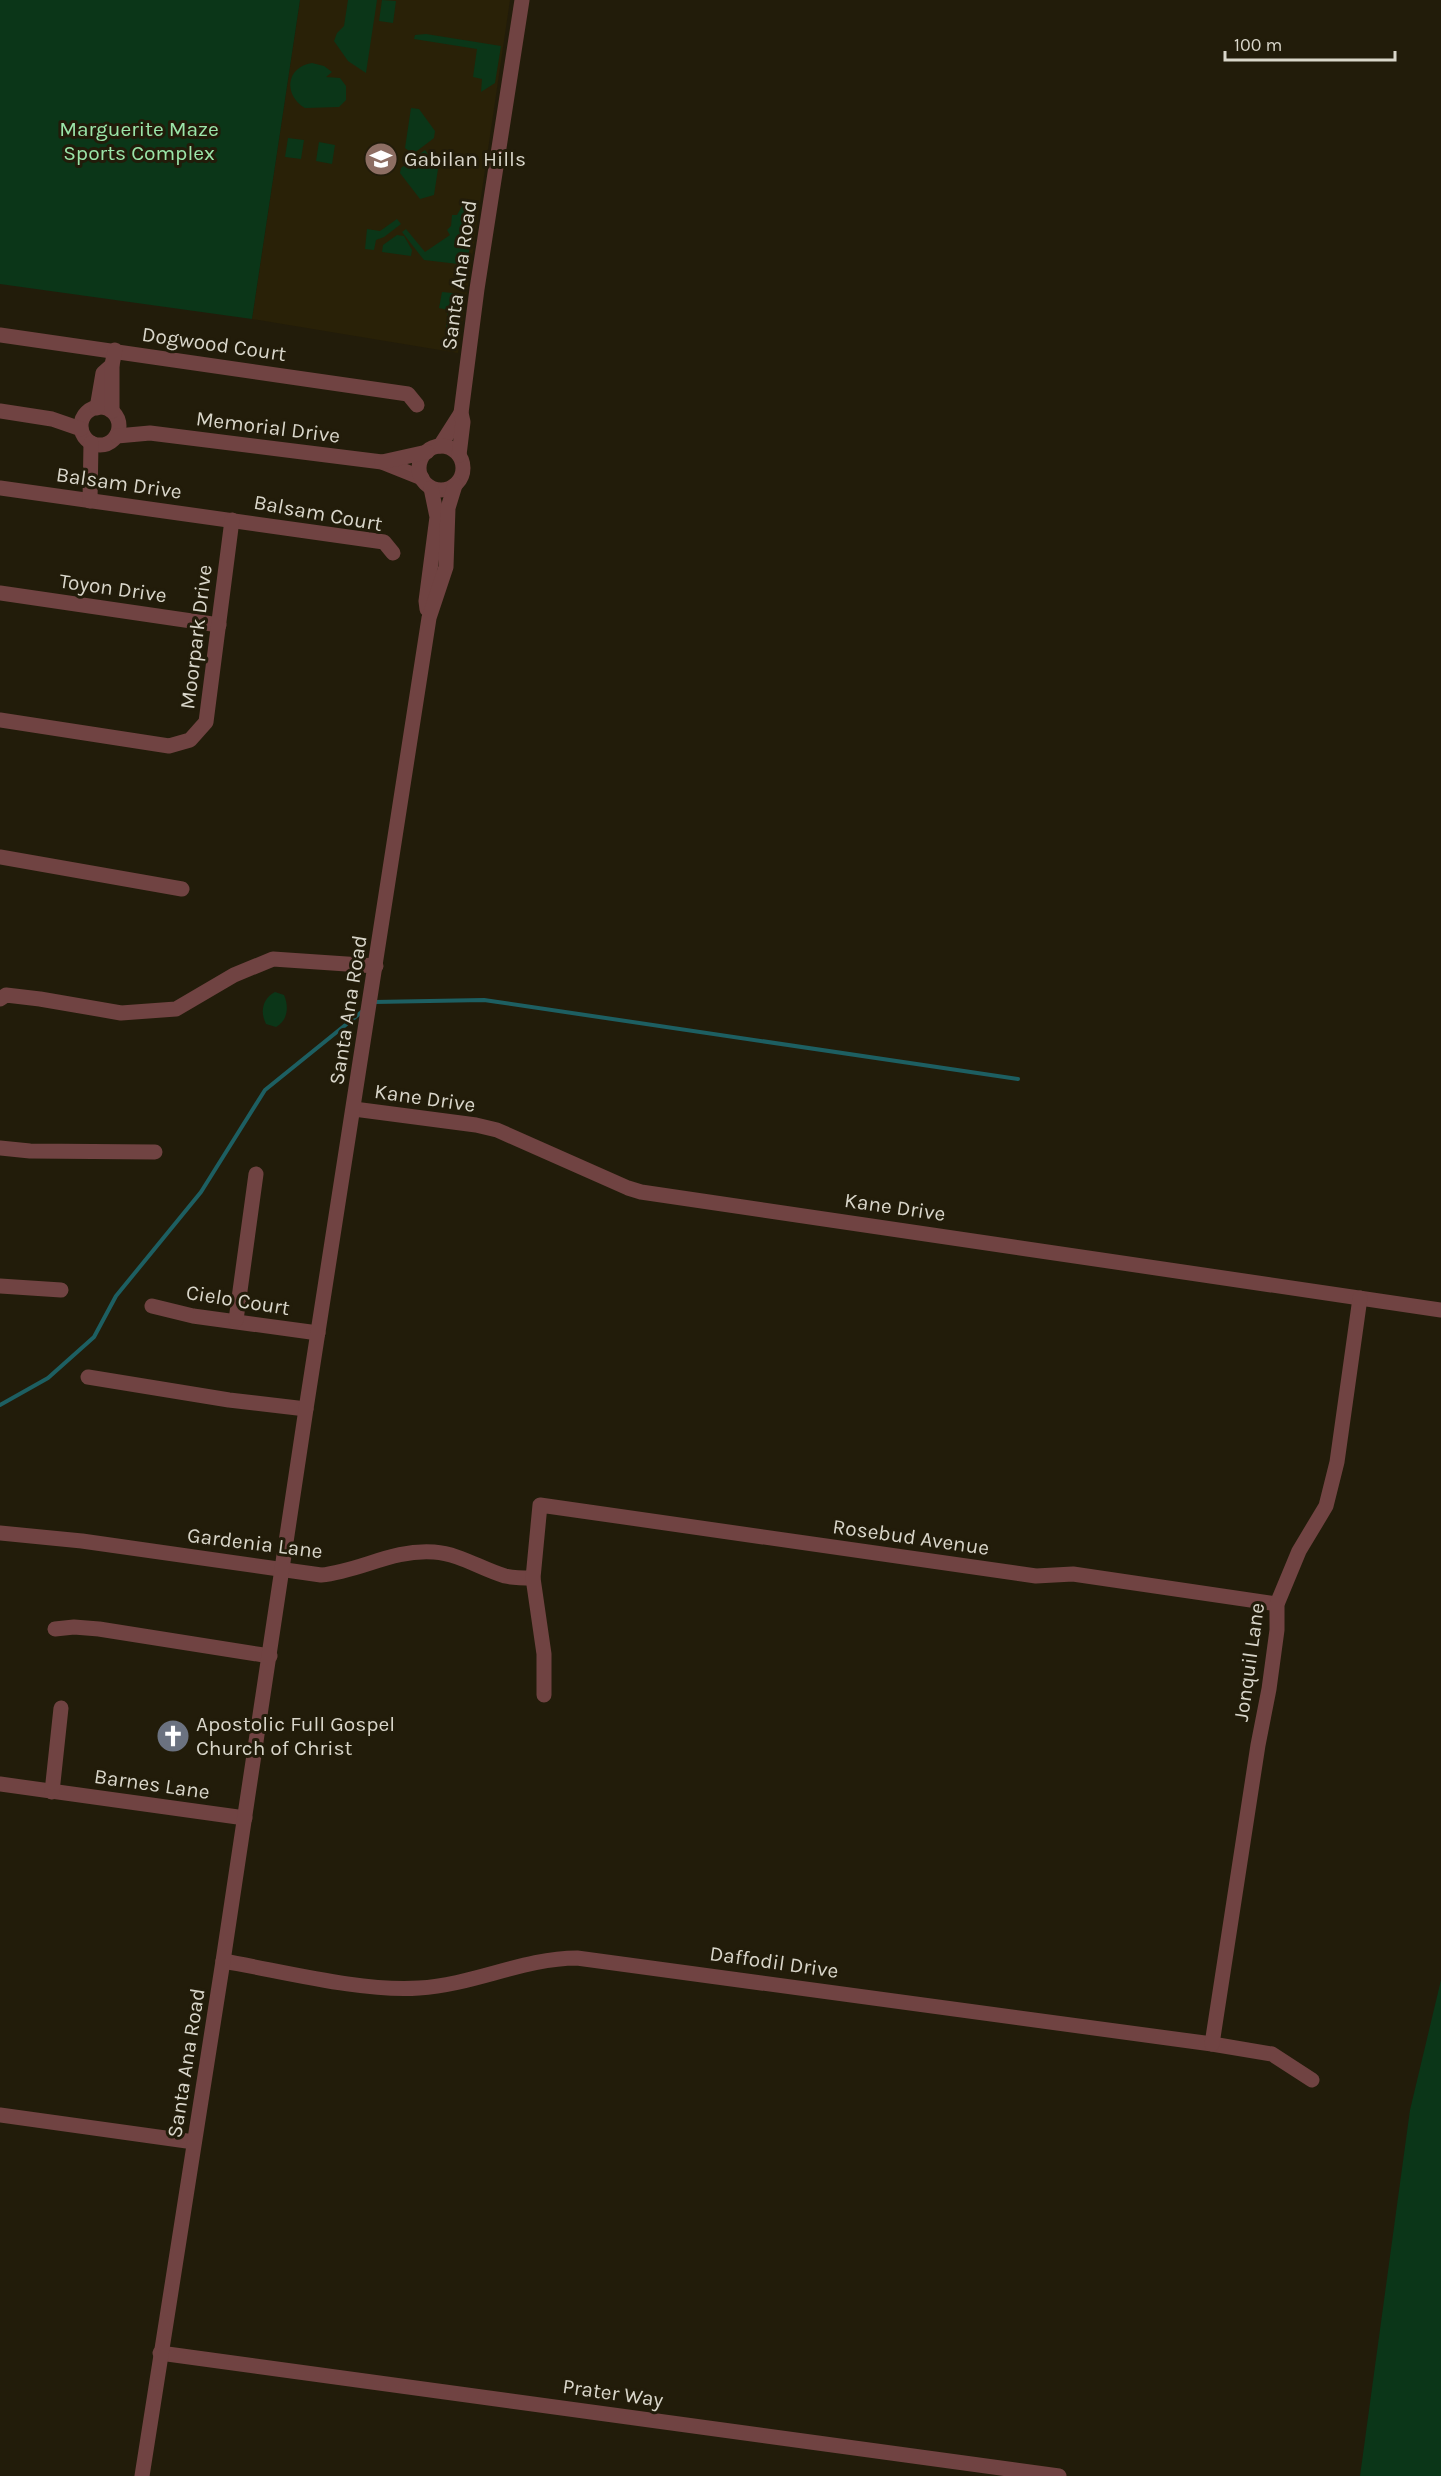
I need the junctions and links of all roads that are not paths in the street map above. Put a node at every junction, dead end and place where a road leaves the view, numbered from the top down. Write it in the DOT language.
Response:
graph roads {
  1 [pos="522,0"];
  2 [pos="0,335"];
  3 [pos="113,358"];
  4 [pos="417,405"];
  5 [pos="0,411"];
  6 [pos="91,411"];
  7 [pos="461,413"];
  8 [pos="52,419"];
  9 [pos="116,423"];
  10 [pos="81,429"];
  11 [pos="97,444"];
  12 [pos="433,449"];
  13 [pos="459,455"];
  14 [pos="382,462"];
  15 [pos="426,483"];
  16 [pos="455,485"];
  17 [pos="0,488"];
  18 [pos="90,501"];
  19 [pos="232,520"];
  20 [pos="393,553"];
  21 [pos="0,592"];
  22 [pos="429,618"];
  23 [pos="219,625"];
  24 [pos="0,720"];
  25 [pos="0,857"];
  26 [pos="182,889"];
  27 [pos="376,966"];
  28 [pos="0,999"];
  29 [pos="354,1109"];
  30 [pos="0,1148"];
  31 [pos="154,1152"];
  32 [pos="256,1174"];
  33 [pos="0,1286"];
  34 [pos="61,1290"];
  35 [pos="1360,1298"];
  36 [pos="152,1306"];
  37 [pos="1441,1310"];
  38 [pos="236,1320"];
  39 [pos="318,1333"];
  40 [pos="87,1377"];
  41 [pos="306,1409"];
  42 [pos="0,1533"];
  43 [pos="283,1570"];
  44 [pos="533,1578"];
  45 [pos="1277,1604"];
  46 [pos="55,1629"];
  47 [pos="270,1656"];
  48 [pos="543,1695"];
  49 [pos="61,1708"];
  50 [pos="0,1784"];
  51 [pos="52,1792"];
  52 [pos="245,1818"];
  53 [pos="224,1961"];
  54 [pos="1212,2044"];
  55 [pos="1312,2080"];
  56 [pos="0,2115"];
  57 [pos="194,2142"];
  58 [pos="160,2353"];
  59 [pos="142,2476"];
  60 [pos="1059,2476"];
  1 -- 7 [label="street, Santa Ana Road"];
  2 -- 3 [label="street, Dogwood Court"];
  3 -- 4 [label="street, Dogwood Court"];
  3 -- 6 [label="street"];
  3 -- 9 [label="street"];
  5 -- 8 [label="street"];
  6 -- 8 [label="street"];
  6 -- 9 [label="street"];
  6 -- 10 [label="street"];
  7 -- 12 [label="street, Santa Ana Road"];
  7 -- 13 [label="street, Santa Ana Road"];
  8 -- 10 [label="street"];
  9 -- 11 [label="street"];
  9 -- 14 [label="street, Memorial Drive"];
  10 -- 11 [label="street"];
  11 -- 18 [label="street"];
  12 -- 13 [label="street"];
  12 -- 14 [label="street"];
  12 -- 15 [label="street, Santa Ana Road"];
  13 -- 16 [label="street, Santa Ana Road"];
  14 -- 15 [label="street"];
  15 -- 16 [label="street"];
  15 -- 22 [label="street, Santa Ana Road"];
  16 -- 22 [label="street, Santa Ana Road"];
  17 -- 18 [label="street, Balsam Drive"];
  18 -- 19 [label="street, Balsam Drive"];
  19 -- 20 [label="street, Balsam Court"];
  19 -- 23 [label="street, Moorpark Drive"];
  21 -- 23 [label="street, Toyon Drive"];
  22 -- 27 [label="street, Santa Ana Road"];
  23 -- 24 [label="street, Moorpark Drive"];
  25 -- 26 [label="street"];
  27 -- 28 [label="street"];
  27 -- 29 [label="street, Santa Ana Road"];
  29 -- 35 [label="street, Kane Drive"];
  29 -- 39 [label="street, Santa Ana Road"];
  30 -- 31 [label="street"];
  32 -- 38 [label="street"];
  33 -- 34 [label="street"];
  35 -- 37 [label="street, Kane Drive"];
  35 -- 45 [label="street, Jonquil Lane"];
  36 -- 38 [label="street, Cielo Court"];
  38 -- 39 [label="street, Cielo Court"];
  39 -- 41 [label="street, Santa Ana Road"];
  40 -- 41 [label="street"];
  41 -- 43 [label="street, Santa Ana Road"];
  42 -- 43 [label="street, Gardenia Lane"];
  43 -- 44 [label="street, Gardenia Lane"];
  43 -- 47 [label="street, Santa Ana Road"];
  44 -- 45 [label="street, Rosebud Avenue"];
  44 -- 48 [label="street"];
  45 -- 54 [label="street, Jonquil Lane"];
  46 -- 47 [label="street"];
  47 -- 52 [label="street, Santa Ana Road"];
  49 -- 51 [label="street"];
  50 -- 51 [label="street, Barnes Lane"];
  51 -- 52 [label="street, Barnes Lane"];
  52 -- 53 [label="street, Santa Ana Road"];
  53 -- 54 [label="street, Daffodil Drive"];
  53 -- 57 [label="street, Santa Ana Road"];
  54 -- 55 [label="street, Daffodil Drive"];
  56 -- 57 [label="street"];
  57 -- 58 [label="street, Santa Ana Road"];
  58 -- 59 [label="street, Santa Ana Road"];
  58 -- 60 [label="street, Prater Way"];
}
